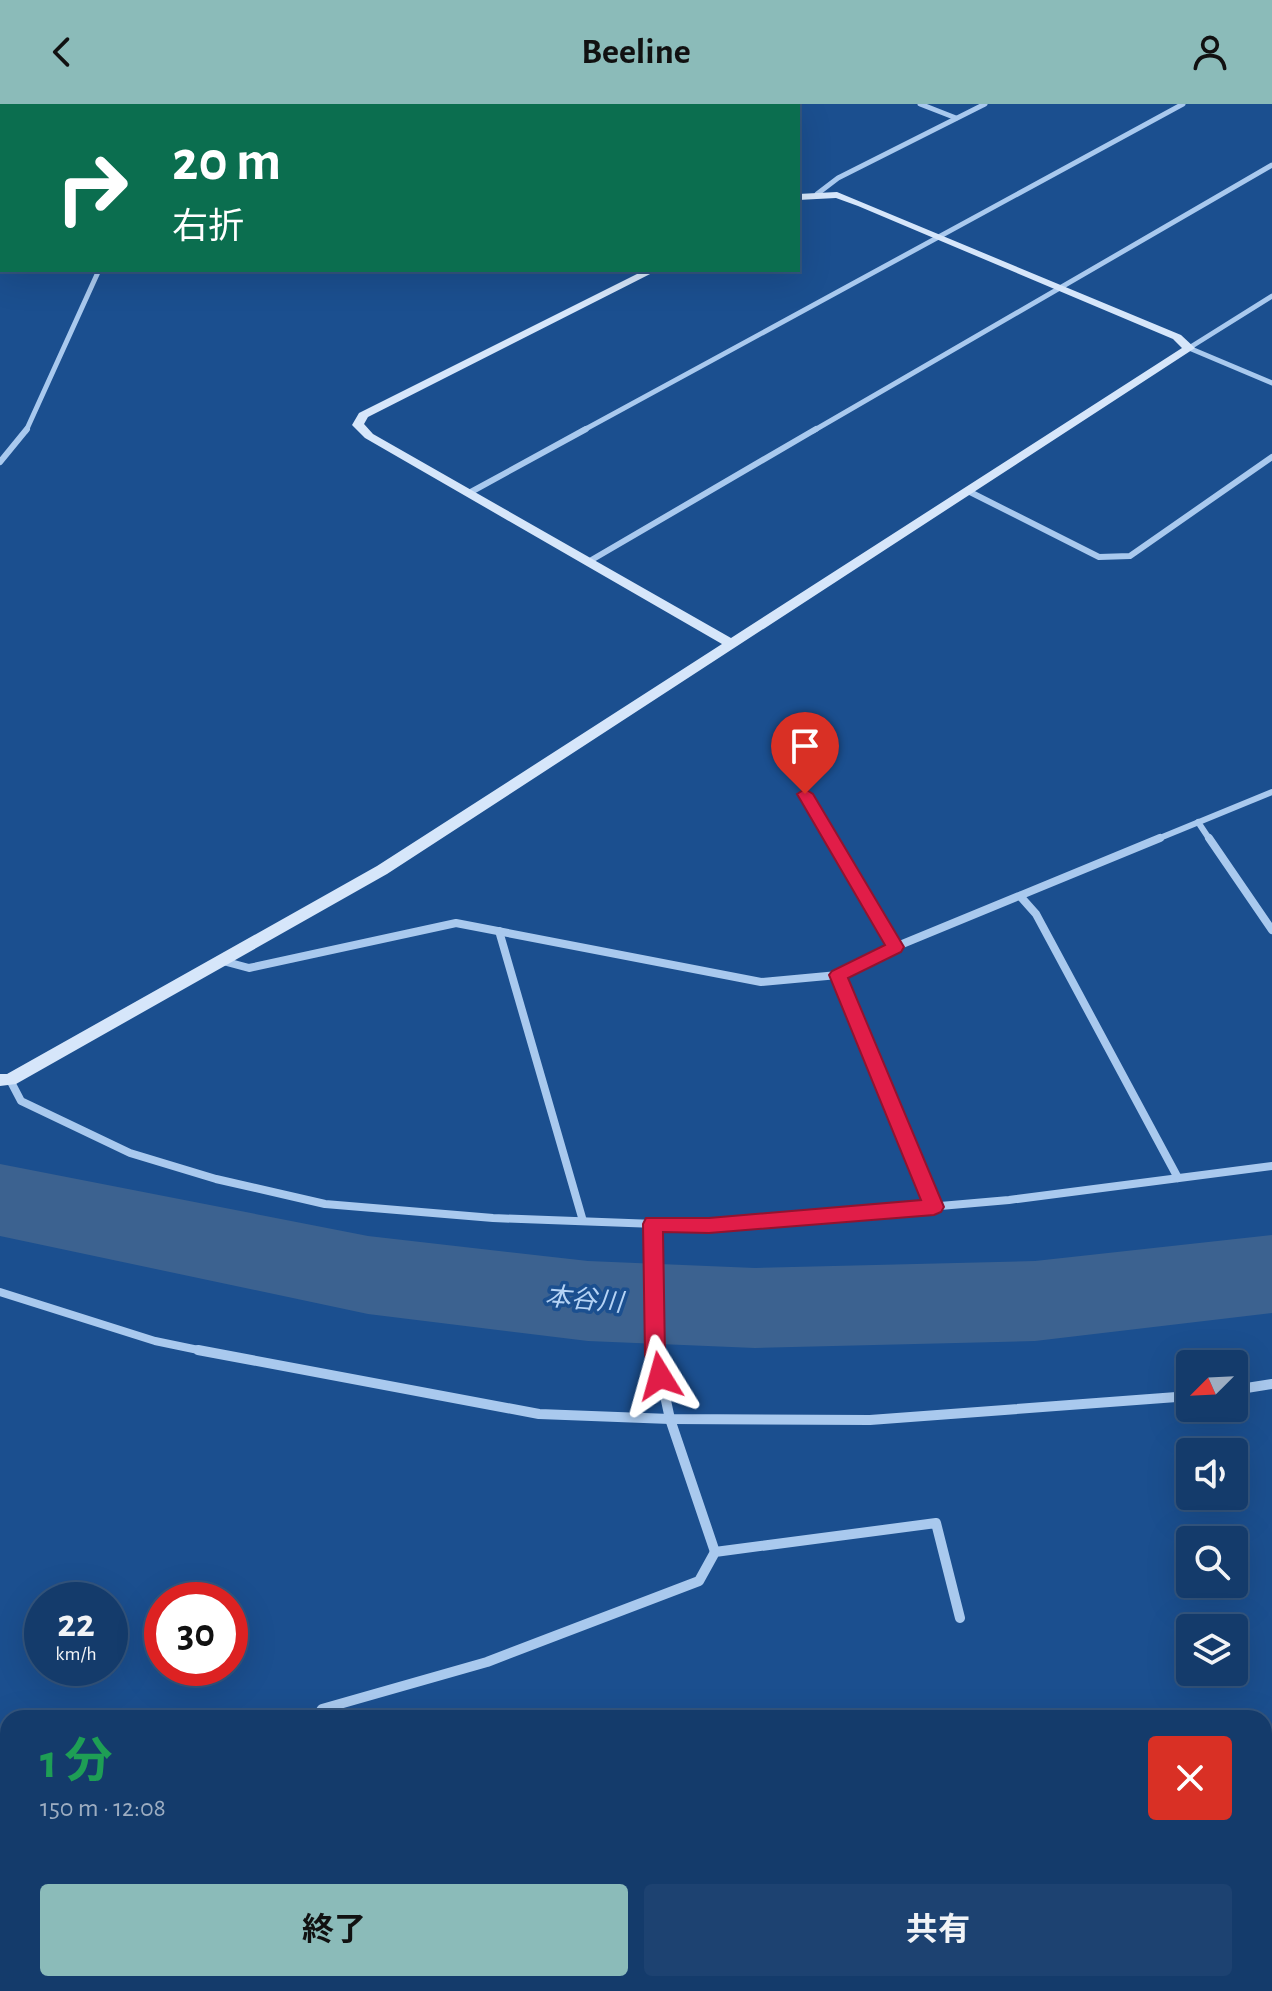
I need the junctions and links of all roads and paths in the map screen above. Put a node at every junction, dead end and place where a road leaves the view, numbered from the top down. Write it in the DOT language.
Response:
graph roads {
  1 [pos="920,104"];
  2 [pos="985,104"];
  3 [pos="1183,104"];
  4 [pos="956,118"];
  5 [pos="1272,165"];
  6 [pos="817,194"];
  7 [pos="800,197"];
  8 [pos="939,237"];
  9 [pos="98,272"];
  10 [pos="649,272"];
  11 [pos="1060,288"];
  12 [pos="1272,296"];
  13 [pos="1189,348"];
  14 [pos="1272,383"];
  15 [pos="1272,457"];
  16 [pos="0,462"];
  17 [pos="968,491"];
  18 [pos="469,493"];
  19 [pos="588,562"];
  20 [pos="730,643"];
  21 [pos="1272,792"];
  22 [pos="805,794"];
  23 [pos="1198,822"];
  24 [pos="1020,896"];
  25 [pos="1272,930"];
  26 [pos="499,931"];
  27 [pos="895,947"];
  28 [pos="222,960"];
  29 [pos="838,975"];
  30 [pos="5,1080"];
  31 [pos="1272,1166"];
  32 [pos="1178,1178"];
  33 [pos="934,1207"];
  34 [pos="583,1221"];
  35 [pos="653,1224"];
  36 [pos="0,1292"];
  37 [pos="1272,1384"];
  38 [pos="1248,1388"];
  39 [pos="1176,1397"];
  40 [pos="670,1419"];
  41 [pos="715,1552"];
  42 [pos="960,1618"];
  43 [pos="321,1710"];
  1 -- 4 [label="street"];
  2 -- 4 [label="street"];
  3 -- 8 [label="street"];
  4 -- 6 [label="street"];
  5 -- 11 [label="street"];
  6 -- 7 [label="street"];
  6 -- 8 [label="street"];
  8 -- 11 [label="street"];
  8 -- 18 [label="street"];
  9 -- 16 [label="street"];
  10 -- 18 [label="street"];
  11 -- 13 [label="street"];
  11 -- 19 [label="street"];
  12 -- 13 [label="street"];
  13 -- 14 [label="street"];
  13 -- 17 [label="street"];
  15 -- 17 [label="street"];
  17 -- 20 [label="street"];
  18 -- 19 [label="street"];
  19 -- 20 [label="street"];
  20 -- 28 [label="street"];
  21 -- 23 [label="street"];
  22 -- 27 [label="street"];
  23 -- 24 [label="street"];
  23 -- 25 [label="street"];
  24 -- 27 [label="street"];
  24 -- 32 [label="street"];
  26 -- 28 [label="street"];
  26 -- 29 [label="street"];
  26 -- 34 [label="street"];
  27 -- 29 [label="street"];
  28 -- 30 [label="street"];
  29 -- 33 [label="street"];
  30 -- 34 [label="street"];
  31 -- 32 [label="street"];
  32 -- 33 [label="street"];
  33 -- 35 [label="street"];
  34 -- 35 [label="street"];
  35 -- 40 [label="street"];
  36 -- 40 [label="street"];
  37 -- 38 [label="street"];
  39 -- 40 [label="street"];
  40 -- 41 [label="street"];
  41 -- 42 [label="street"];
  41 -- 43 [label="street"];
}
